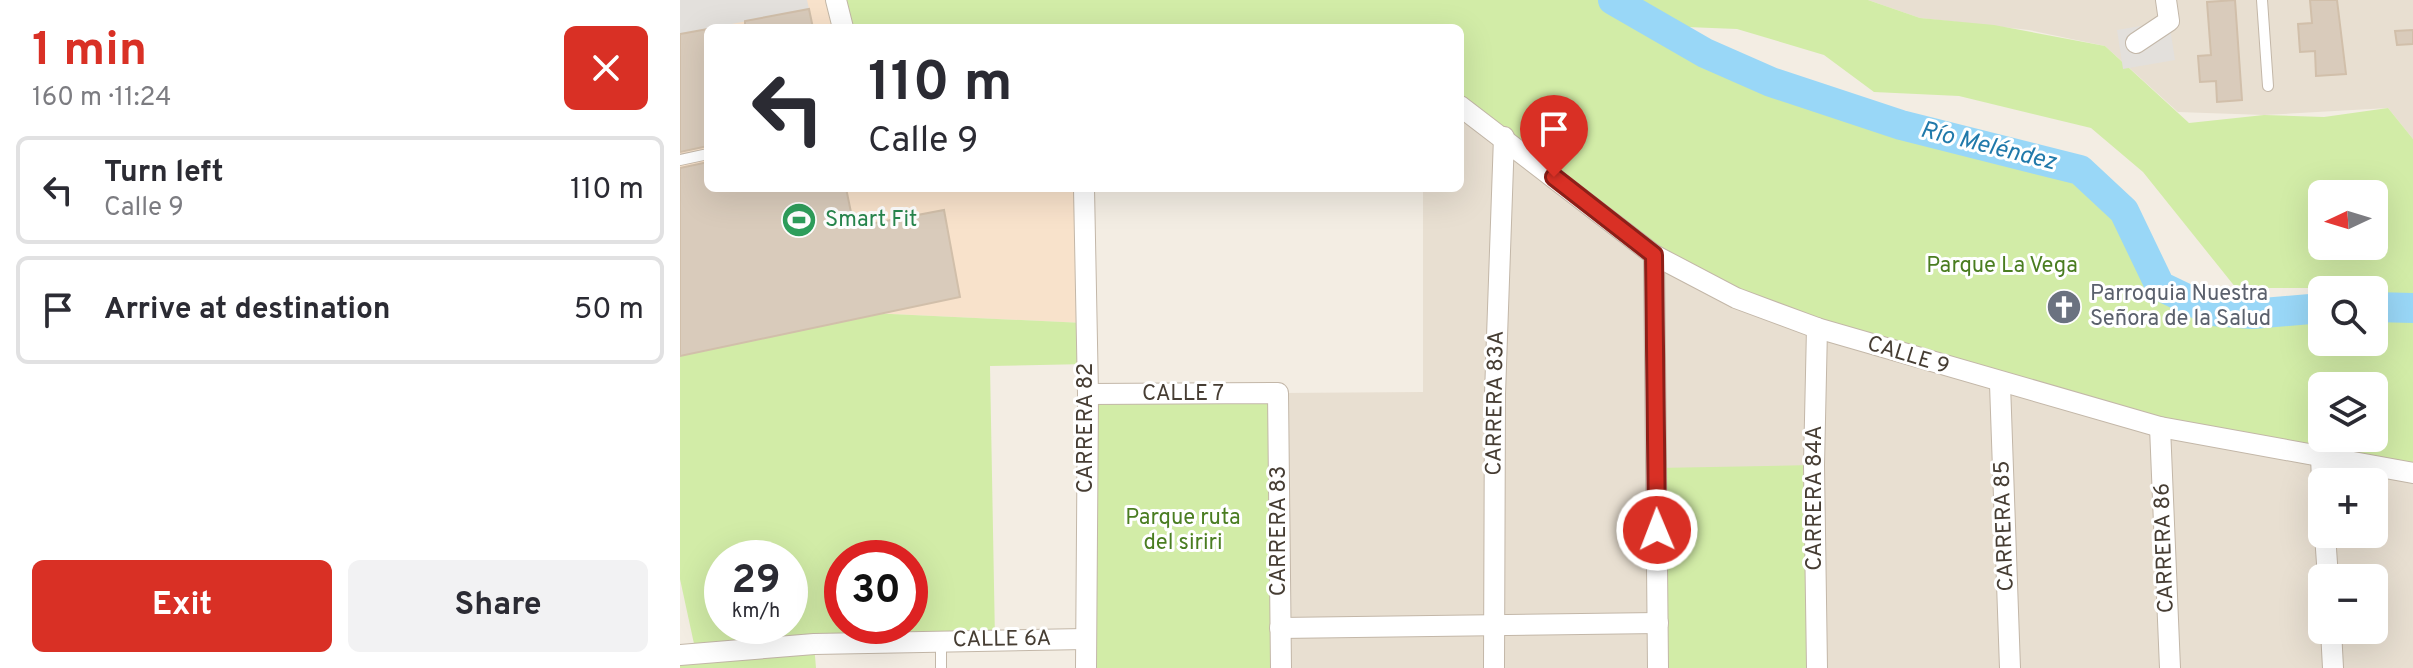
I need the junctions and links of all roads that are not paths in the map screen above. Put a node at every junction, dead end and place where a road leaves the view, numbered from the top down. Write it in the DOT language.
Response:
graph roads {
  1 [pos="836,0"];
  2 [pos="2166,0"];
  3 [pos="2262,0"];
  4 [pos="842,24"];
  5 [pos="2136,43"];
  6 [pos="2268,86"];
  7 [pos="1464,109"];
  8 [pos="1504,137"];
  9 [pos="704,155"];
  10 [pos="680,160"];
  11 [pos="1084,192"];
  12 [pos="1654,255"];
  13 [pos="1817,328"];
  14 [pos="2000,384"];
  15 [pos="1278,393"];
  16 [pos="1088,394"];
  17 [pos="2160,427"];
  18 [pos="2321,456"];
  19 [pos="2321,468"];
  20 [pos="2413,473"];
  21 [pos="1658,623"];
  22 [pos="1494,625"];
  23 [pos="1280,628"];
  24 [pos="1085,639"];
  25 [pos="941,641"];
  26 [pos="2332,644"];
  27 [pos="680,655"];
  28 [pos="941,668"];
  29 [pos="1086,668"];
  30 [pos="1281,668"];
  31 [pos="1494,668"];
  32 [pos="1658,668"];
  33 [pos="1817,668"];
  34 [pos="2010,668"];
  35 [pos="2170,668"];
  36 [pos="2333,668"];
  1 -- 4 [label="street"];
  2 -- 5 [label="street"];
  3 -- 6 [label="lane"];
  7 -- 8 [label="street, CALLE 9"];
  8 -- 12 [label="street, CALLE 9"];
  8 -- 22 [label="street, CARRERA 83A"];
  9 -- 10 [label="lane"];
  11 -- 16 [label="street, CARRERA 82"];
  12 -- 13 [label="street, CALLE 9"];
  12 -- 21 [label="street"];
  13 -- 14 [label="street, CALLE 9"];
  13 -- 33 [label="street, CARRERA 84A"];
  14 -- 17 [label="street, CALLE 9"];
  14 -- 34 [label="street, CARRERA 85"];
  15 -- 16 [label="street, CALLE 7"];
  15 -- 23 [label="street, CARRERA 83"];
  16 -- 24 [label="street, CARRERA 82"];
  17 -- 18 [label="street, CALLE 9"];
  17 -- 35 [label="street, CARRERA 86"];
  18 -- 19 [label="street"];
  18 -- 20 [label="street, CALLE 9"];
  21 -- 22 [label="street"];
  21 -- 32 [label="street"];
  22 -- 23 [label="street"];
  22 -- 31 [label="street, CARRERA 83A"];
  23 -- 30 [label="street, CARRERA 83"];
  24 -- 25 [label="street, CALLE 6A"];
  24 -- 29 [label="street, CARRERA 82"];
  25 -- 27 [label="street, CALLE 6A"];
  25 -- 28 [label="lane"];
  26 -- 36 [label="street"];
}
